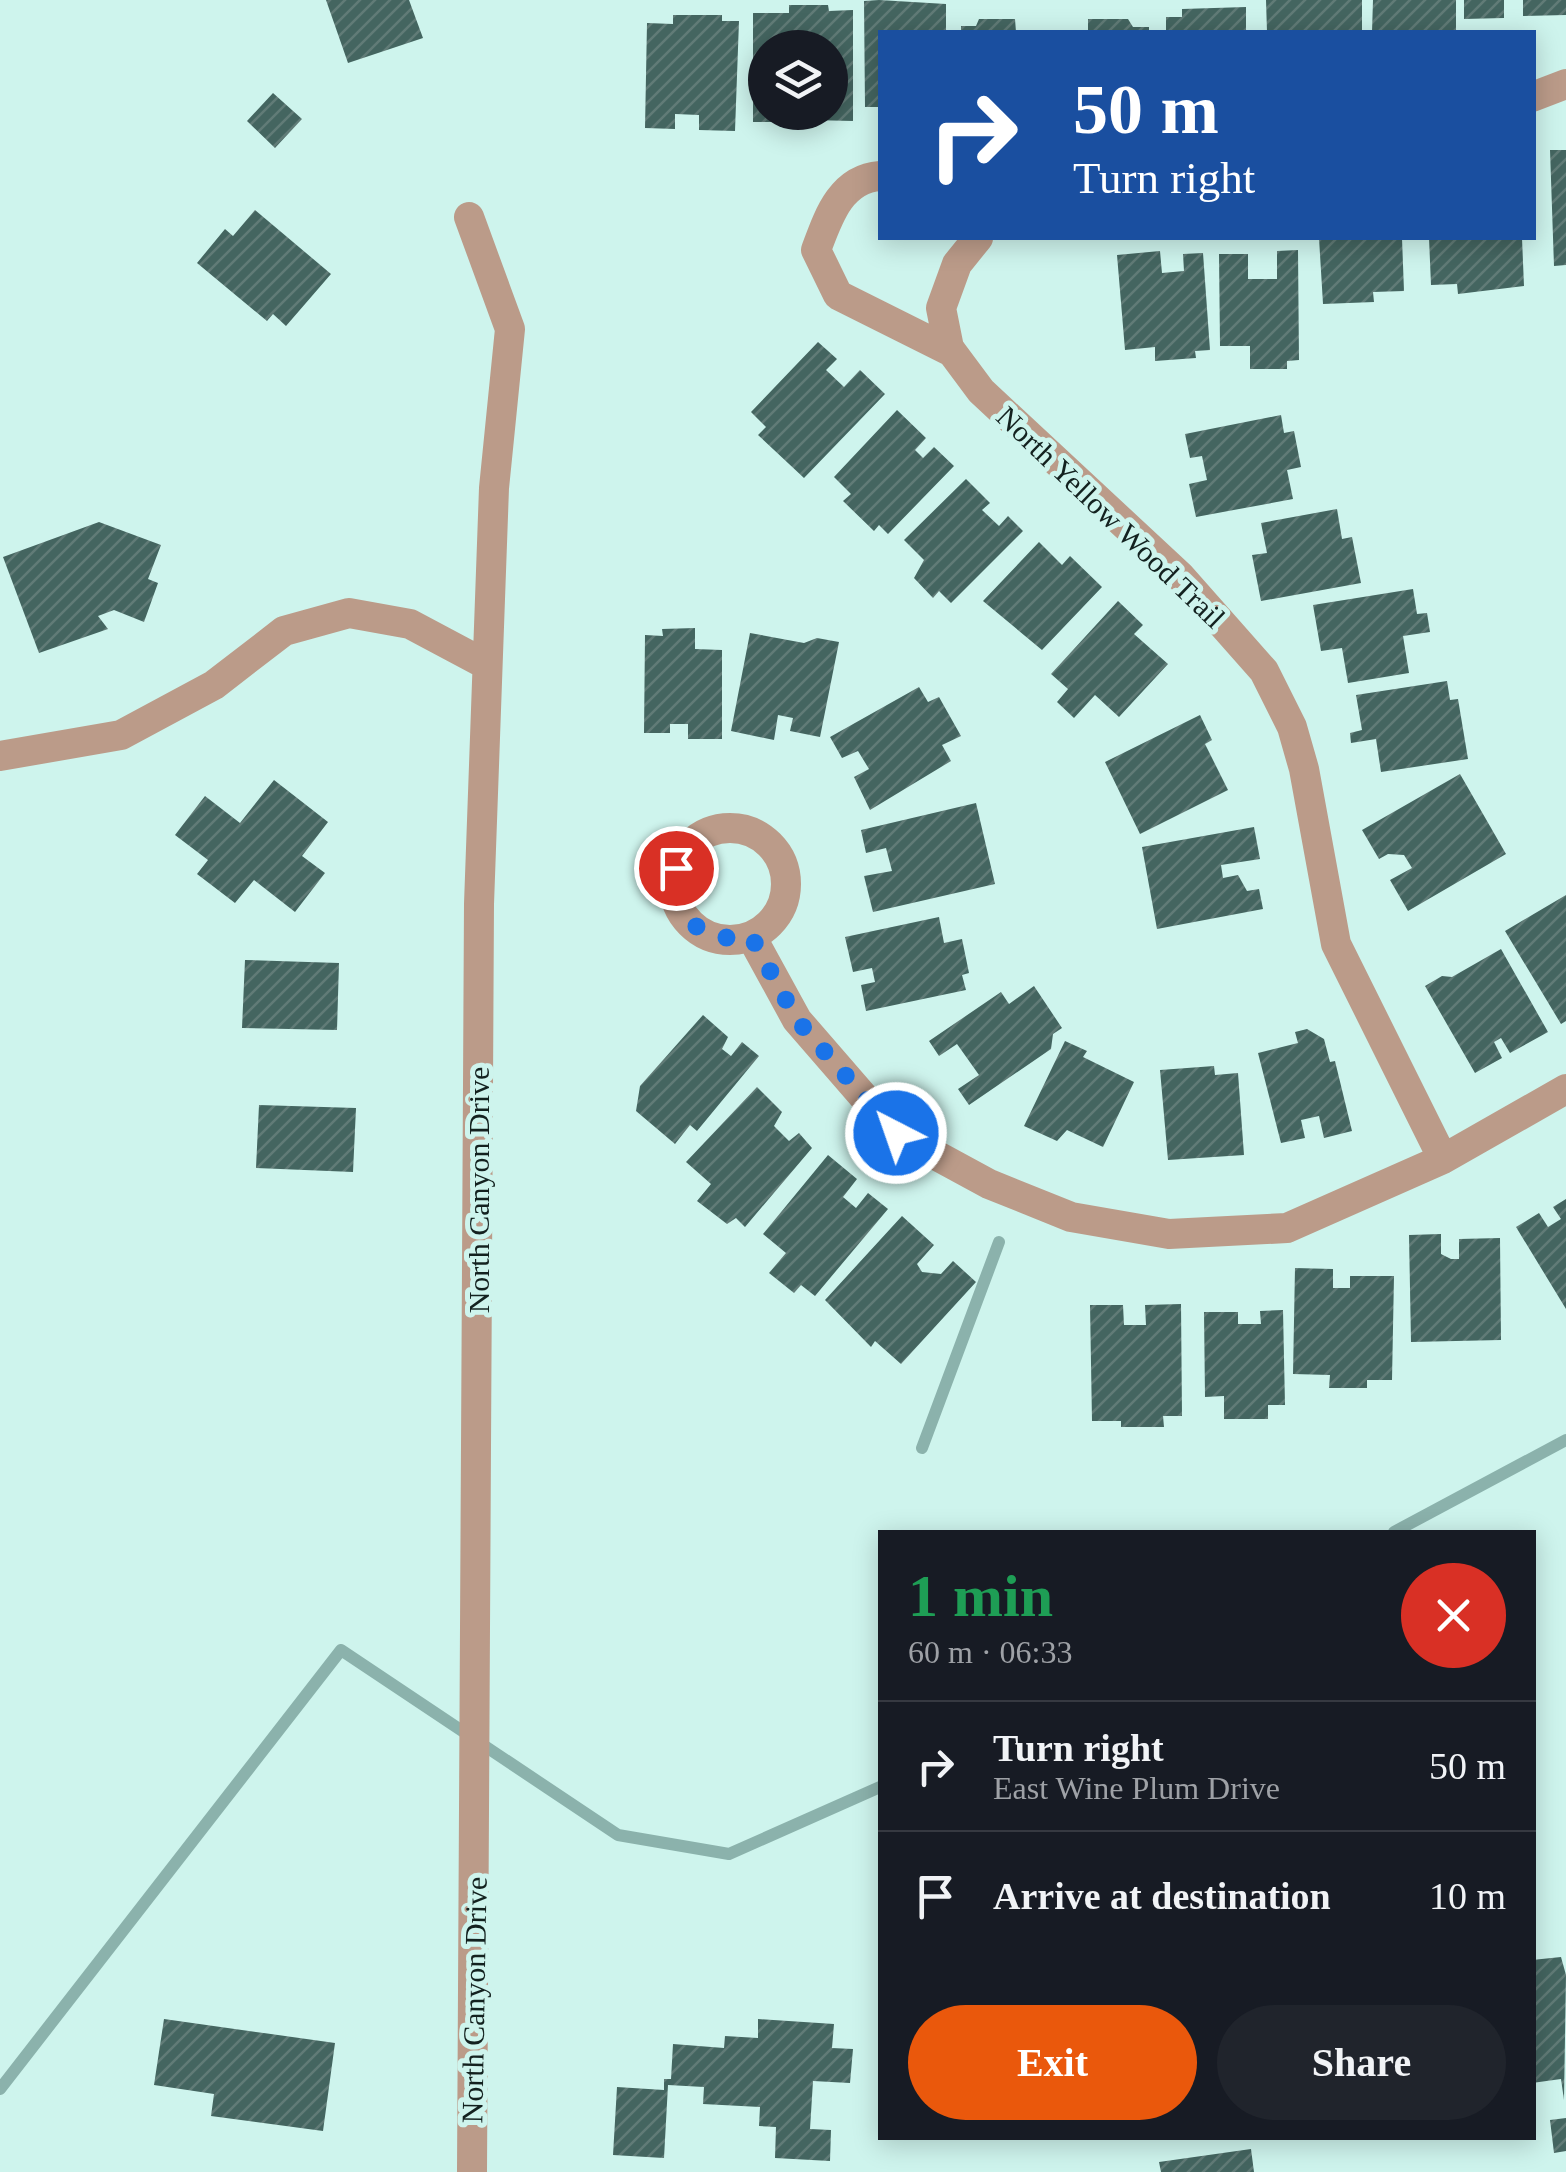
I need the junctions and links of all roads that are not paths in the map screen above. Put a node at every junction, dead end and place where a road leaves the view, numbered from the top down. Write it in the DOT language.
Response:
graph roads {
  1 [pos="1566,84"];
  2 [pos="1536,95"];
  3 [pos="878,176"];
  4 [pos="468,217"];
  5 [pos="976,240"];
  6 [pos="952,352"];
  7 [pos="488,665"];
  8 [pos="0,756"];
  9 [pos="751,936"];
  10 [pos="1566,1089"];
  11 [pos="1443,1159"];
  12 [pos="472,2172"];
  1 -- 2 [label="street"];
  3 -- 6 [label="street"];
  4 -- 7 [label="street, North Canyon Drive"];
  5 -- 6 [label="street, North Yellow Wood Trail"];
  6 -- 11 [label="street, North Yellow Wood Trail"];
  7 -- 8 [label="street"];
  7 -- 12 [label="street, North Canyon Drive"];
  9 -- 11 [label="street"];
  10 -- 11 [label="street"];
}
